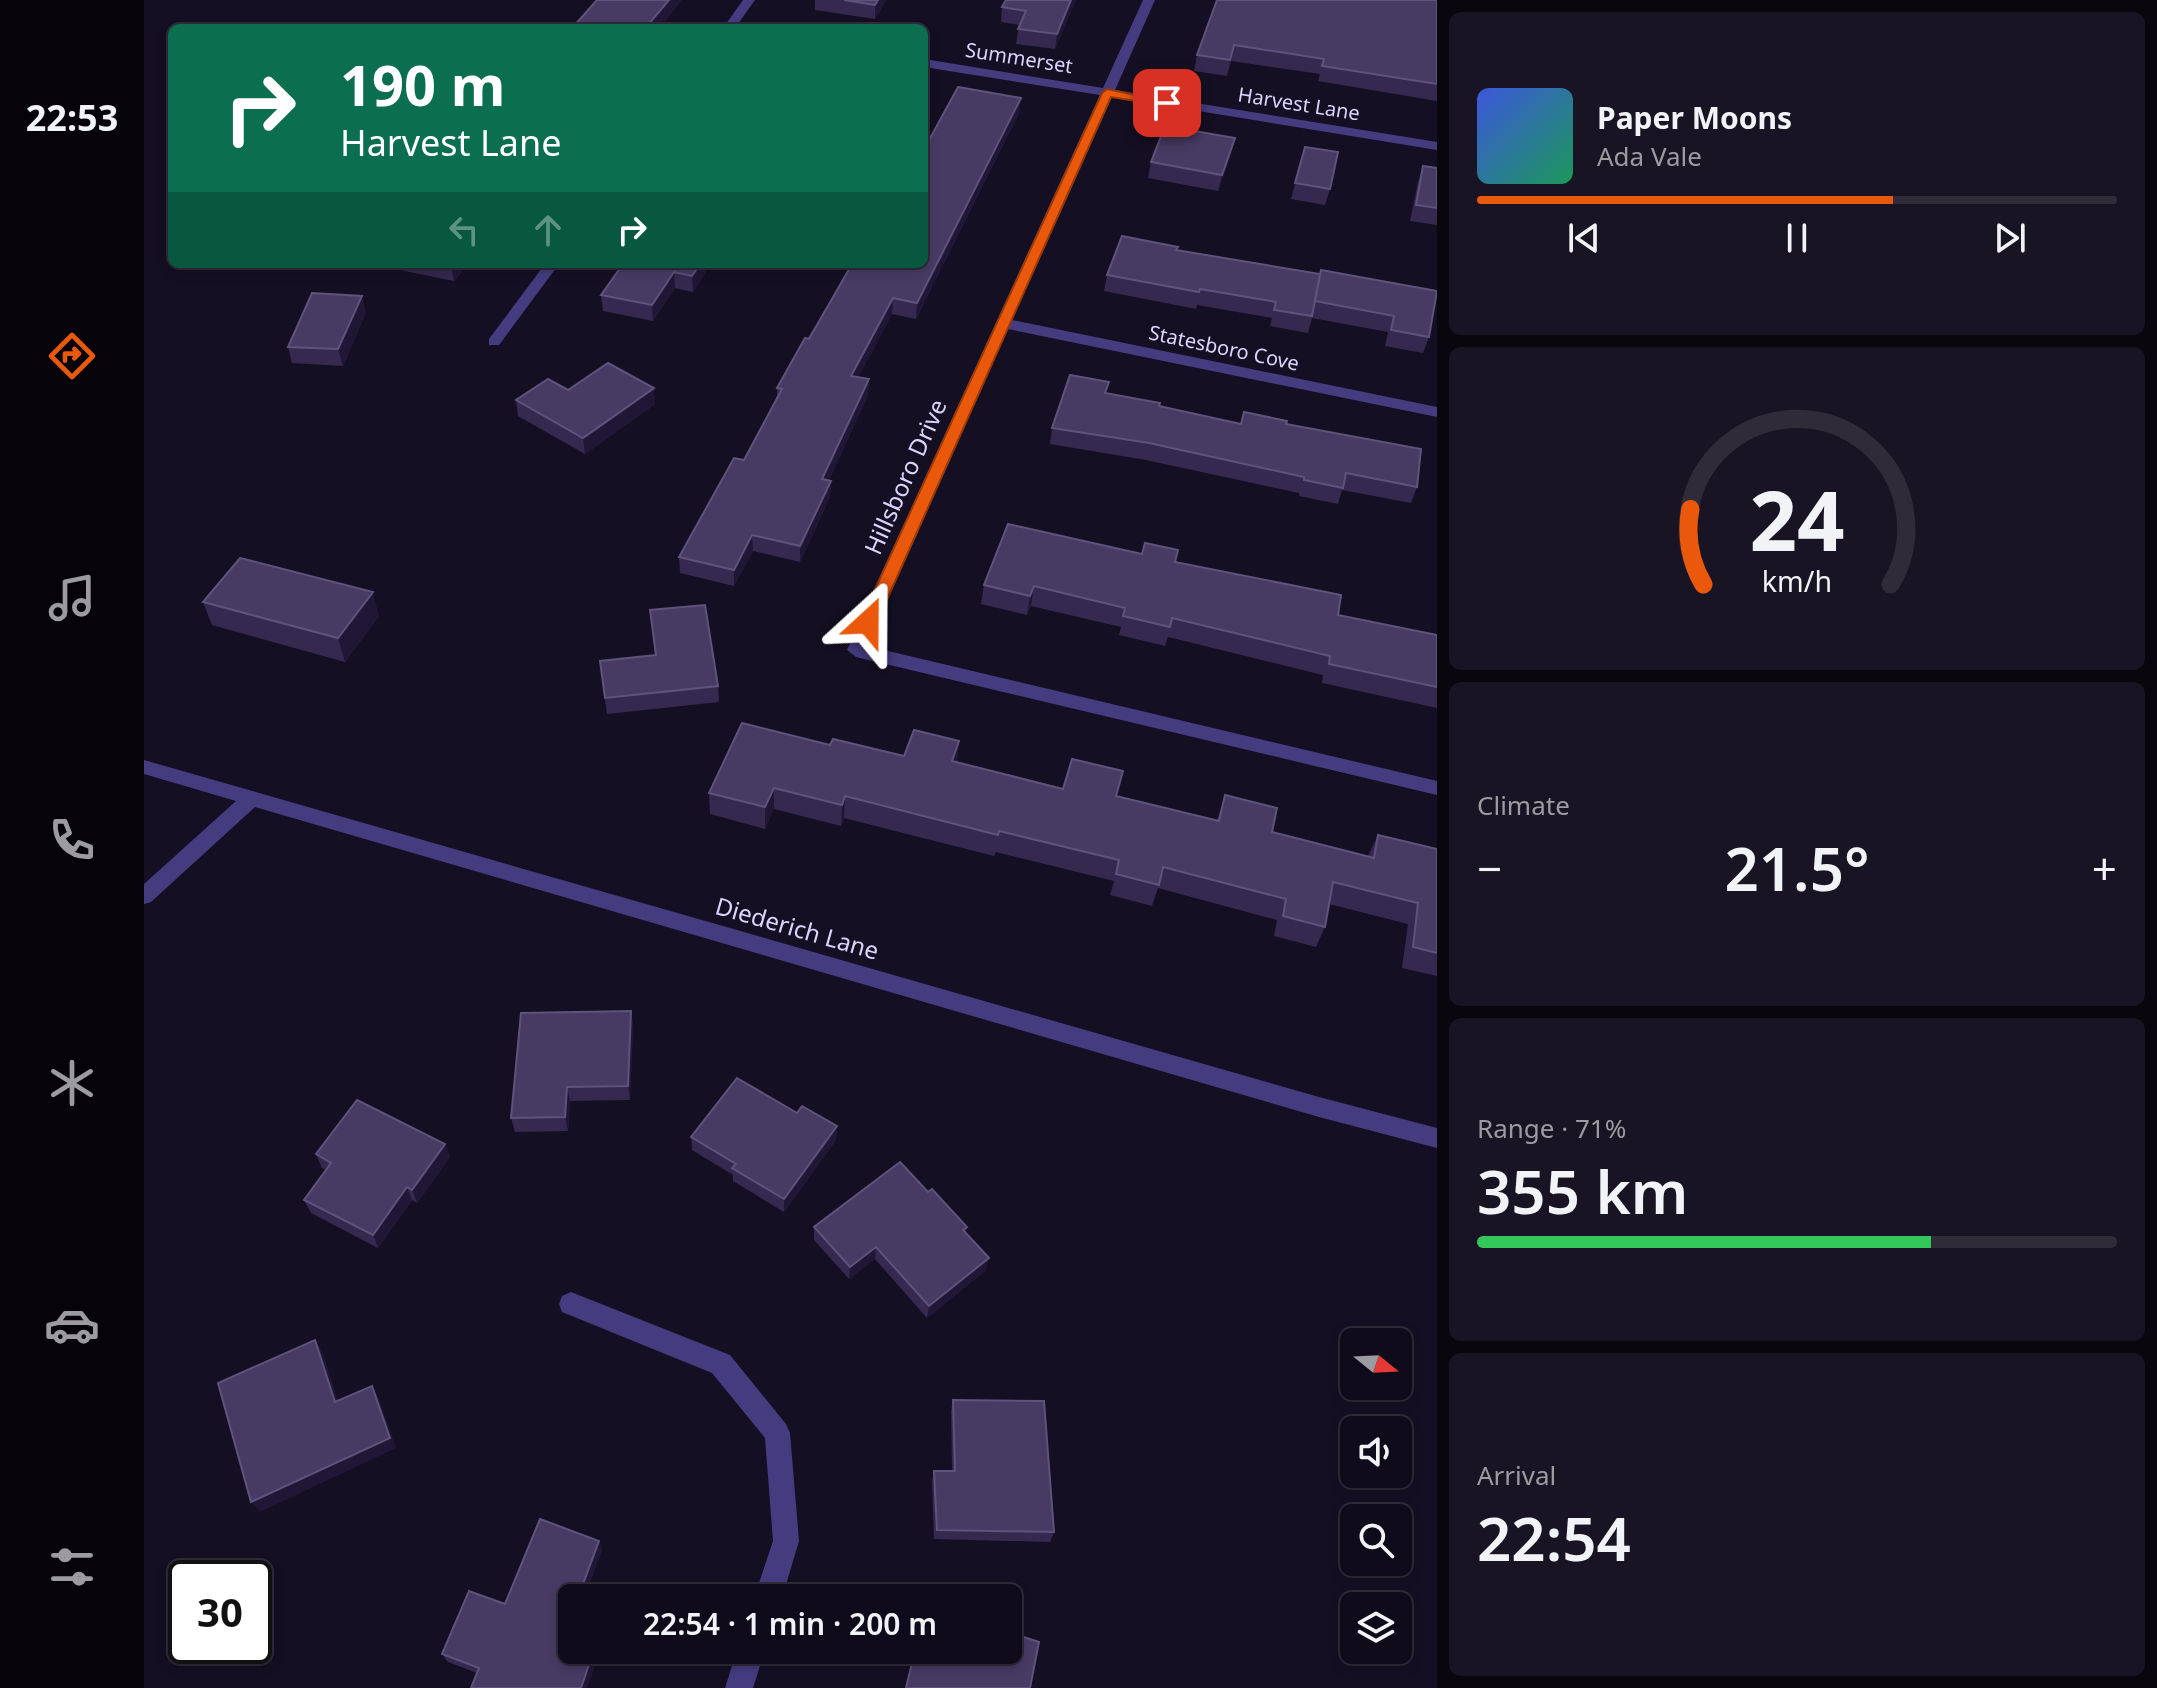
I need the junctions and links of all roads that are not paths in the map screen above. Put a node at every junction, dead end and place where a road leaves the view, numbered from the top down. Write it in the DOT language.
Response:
graph roads {
  1 [pos="749,0"];
  2 [pos="1149,0"];
  3 [pos="732,24"];
  4 [pos="928,64"];
  5 [pos="1107,93"];
  6 [pos="1437,146"];
  7 [pos="549,268"];
  8 [pos="1003,323"];
  9 [pos="494,342"];
  10 [pos="1437,412"];
  11 [pos="144,767"];
  12 [pos="1437,788"];
  13 [pos="252,798"];
  14 [pos="144,896"];
  15 [pos="1437,1138"];
  16 [pos="571,1304"];
  17 [pos="772,1584"];
  18 [pos="747,1664"];
  19 [pos="739,1688"];
  1 -- 3 [label="street"];
  2 -- 5 [label="street, Hillsboro Drive"];
  4 -- 5 [label="street, Summerset"];
  5 -- 6 [label="street, Harvest Lane"];
  5 -- 8 [label="street, Hillsboro Drive"];
  7 -- 9 [label="street"];
  8 -- 10 [label="street, Statesboro Cove"];
  8 -- 12 [label="street, Hillsboro Drive"];
  11 -- 13 [label="street, Diederich Lane"];
  13 -- 14 [label="street"];
  13 -- 15 [label="street, Diederich Lane"];
  16 -- 17 [label="street"];
  18 -- 19 [label="street"];
}
